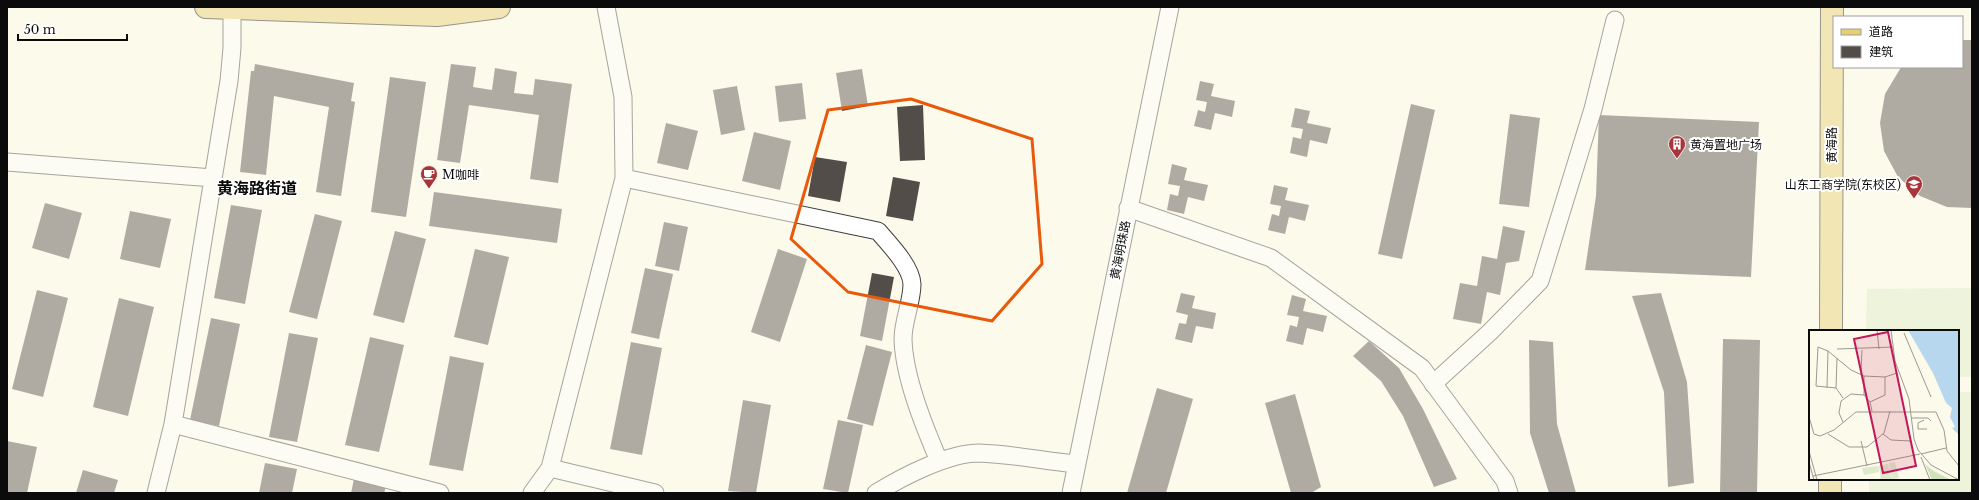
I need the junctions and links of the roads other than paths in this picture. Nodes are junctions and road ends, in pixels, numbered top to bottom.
1 (206, 7) edge
2 (499, 7) edge
3 (606, 7) edge
4 (1170, 7) edge
5 (1832, 7) edge
6 (232, 8) edge
7 (1615, 20) dead end
8 (7, 162) edge
9 (213, 178) junction
10 (624, 178) junction
11 (1128, 208) junction
12 (1831, 330) edge
13 (1433, 384) junction
14 (173, 424) junction
15 (939, 461) junction
16 (1076, 464) junction
17 (550, 468) junction
18 (1830, 480) edge
19 (156, 493) edge
20 (440, 493) edge
21 (532, 493) edge
22 (655, 493) edge
23 (876, 493) edge
24 (1070, 493) edge
25 (1509, 493) edge
26 (1830, 493) edge

1 - 6 main road
2 - 6 main road
3 - 10 street
4 - 11 street, 黄海明珠路
5 - 12 main road, 黄海路
6 - 9 street
7 - 13 street
8 - 9 street
9 - 14 street
10 - 15 street
10 - 17 street
11 - 13 street
11 - 16 street, 黄海明珠路
13 - 25 street
14 - 19 street
14 - 20 street
15 - 16 street
15 - 23 street
16 - 24 street, 黄海明珠路
17 - 21 street
17 - 22 street
18 - 26 main road

